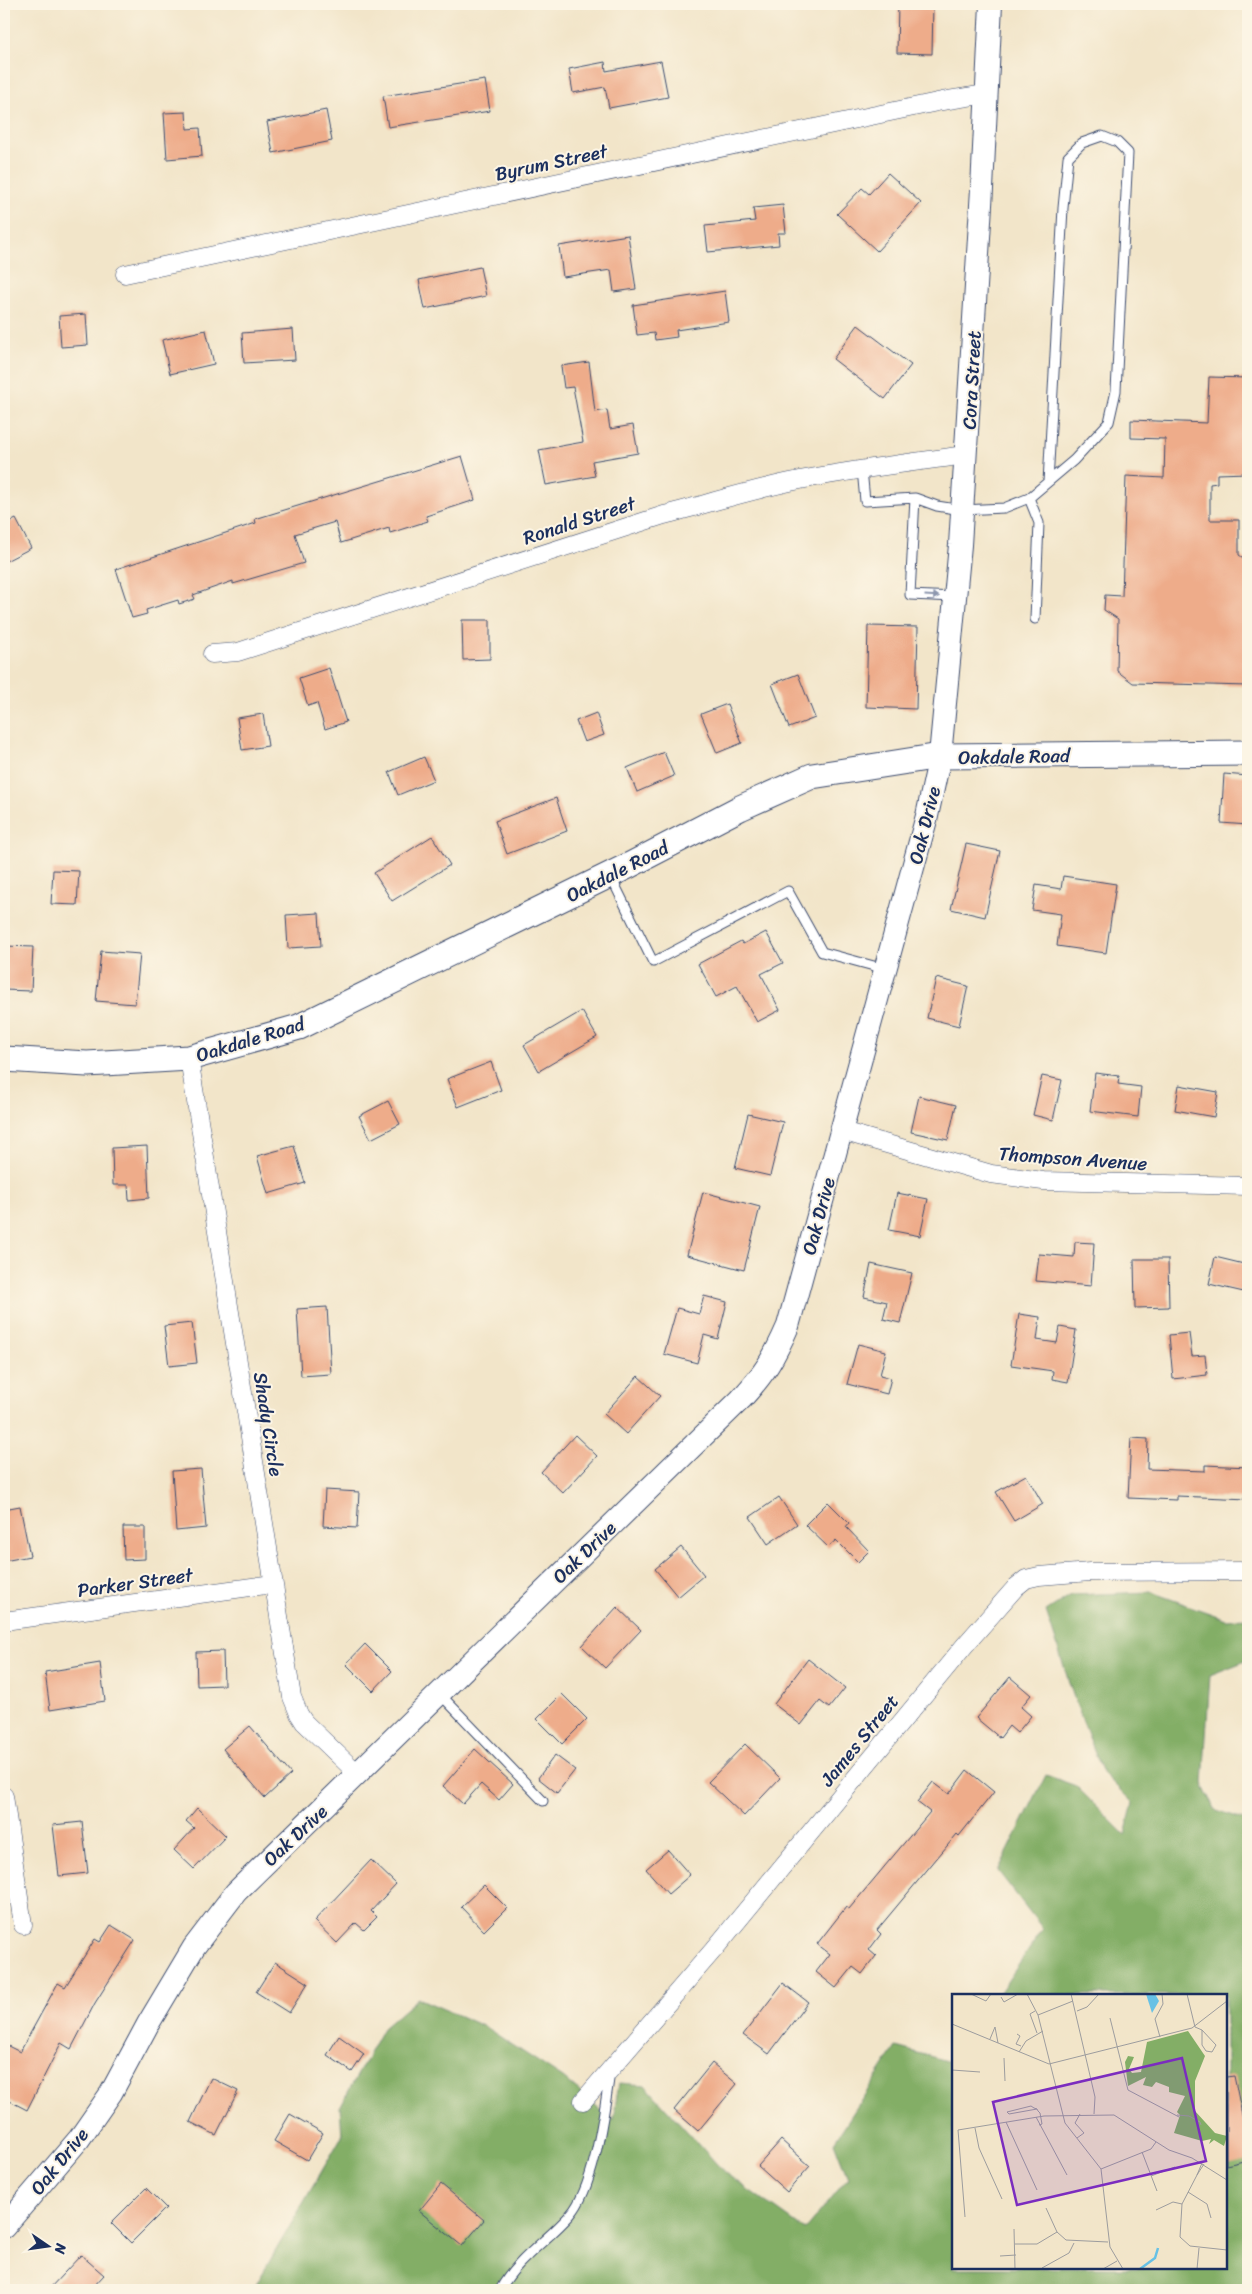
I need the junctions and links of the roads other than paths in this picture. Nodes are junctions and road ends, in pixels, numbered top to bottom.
1 (991, 4) edge
2 (986, 94) junction
3 (124, 274) dead end
4 (966, 455) junction
5 (862, 469) junction
6 (1048, 482) junction
7 (915, 498) junction
8 (1029, 498) junction
9 (962, 510) junction
10 (955, 597) junction
11 (1035, 619) dead end
12 (212, 654) dead end
13 (1248, 753) edge
14 (940, 756) junction
15 (610, 875) junction
16 (885, 970) junction
17 (189, 1058) junction
18 (4, 1059) edge
19 (842, 1131) junction
20 (1248, 1186) edge
21 (1248, 1571) edge
22 (272, 1584) junction
23 (4, 1622) edge
24 (439, 1693) junction
25 (357, 1774) junction
26 (4, 1796) edge
27 (543, 1801) dead end
28 (23, 1925) dead end
29 (611, 2068) junction
30 (583, 2101) dead end
31 (4, 2227) edge
32 (500, 2290) edge

1 - 2 street, Cora Street
2 - 3 street, Byrum Street
2 - 4 street, Cora Street
4 - 5 street, Ronald Street
4 - 9 street, Cora Street
5 - 7 lane
5 - 12 street, Ronald Street
6 - 6 lane
6 - 8 lane
7 - 9 lane
7 -> 10 lane
8 - 9 lane
8 - 11 lane
9 - 10 street, Cora Street
10 - 14 street, Cora Street
13 - 14 main road, Oakdale Road
14 - 15 main road, Oakdale Road
14 - 16 street, Oak Drive
15 - 16 lane
15 - 17 main road, Oakdale Road
16 - 19 street, Oak Drive
17 - 18 main road, Oakdale Road
17 - 22 street, Shady Circle
19 - 20 street, Thompson Avenue
19 - 24 street, Oak Drive
21 - 29 street, James Street
22 - 23 street, Parker Street
22 - 25 street, Shady Circle
24 - 25 street, Oak Drive
24 - 27 lane
25 - 31 street, Oak Drive
26 - 28 street
29 - 30 street, James Street
29 - 32 lane

